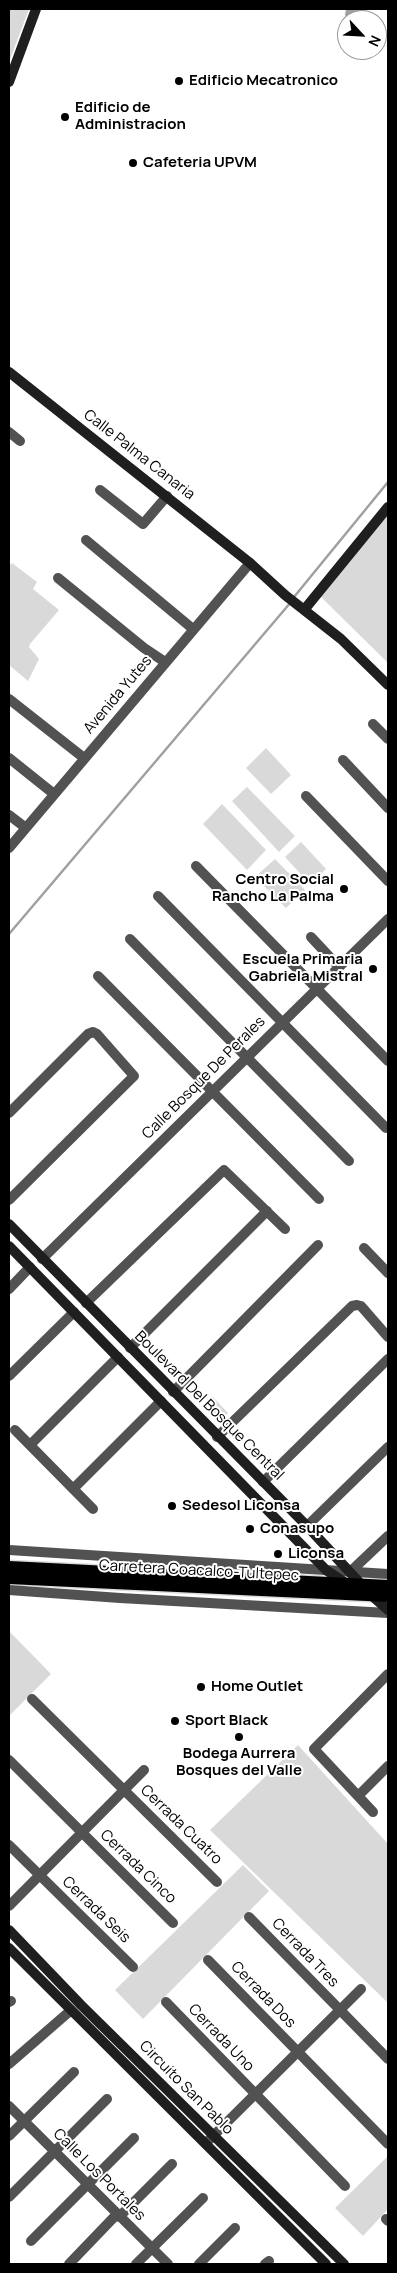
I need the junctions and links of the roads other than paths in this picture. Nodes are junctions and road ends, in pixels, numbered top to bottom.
1 (36, 9) edge
2 (9, 82) edge
3 (9, 372) edge
4 (9, 432) edge
5 (20, 442) dead end
6 (100, 490) dead end
7 (167, 496) junction
8 (388, 507) edge
9 (86, 540) dead end
10 (250, 563) junction
11 (58, 578) dead end
12 (302, 608) junction
13 (193, 629) junction
14 (165, 662) junction
15 (388, 685) edge
16 (9, 699) edge
17 (373, 724) dead end
18 (388, 739) edge
19 (9, 758) edge
20 (84, 758) junction
21 (343, 760) dead end
22 (54, 794) junction
23 (306, 796) dead end
24 (388, 808) edge
25 (9, 815) edge
26 (26, 828) junction
27 (9, 848) edge
28 (196, 866) dead end
29 (388, 881) edge
30 (158, 896) dead end
31 (388, 919) edge
32 (310, 936) dead end
33 (130, 939) dead end
34 (338, 966) junction
35 (98, 976) dead end
36 (316, 988) junction
37 (282, 1022) junction
38 (246, 1057) junction
39 (388, 1062) edge
40 (212, 1091) junction
41 (9, 1112) edge
42 (386, 1128) dead end
43 (349, 1161) dead end
44 (319, 1199) dead end
45 (9, 1200) edge
46 (267, 1211) junction
47 (9, 1224) edge
48 (285, 1229) dead end
49 (318, 1245) dead end
50 (9, 1246) edge
51 (364, 1248) dead end
52 (42, 1259) junction
53 (30, 1267) junction
54 (388, 1273) edge
55 (9, 1289) edge
56 (86, 1303) junction
57 (74, 1312) junction
58 (106, 1323) junction
59 (95, 1334) junction
60 (388, 1337) edge
61 (130, 1348) junction
62 (118, 1357) junction
63 (388, 1359) edge
64 (9, 1376) edge
65 (173, 1392) junction
66 (161, 1401) junction
67 (15, 1430) dead end
68 (217, 1437) junction
69 (30, 1445) junction
70 (388, 1447) edge
71 (262, 1482) junction
72 (73, 1489) junction
73 (284, 1504) junction
74 (93, 1509) dead end
75 (272, 1516) junction
76 (306, 1526) junction
77 (388, 1536) edge
78 (9, 1550) edge
79 (9, 1567) edge
80 (326, 1570) junction
81 (388, 1574) edge
82 (9, 1578) edge
83 (348, 1578) junction
84 (388, 1586) edge
85 (9, 1590) edge
86 (366, 1592) junction
87 (388, 1596) edge
88 (388, 1611) edge
89 (388, 1674) edge
90 (32, 1699) dead end
91 (9, 1760) edge
92 (388, 1766) edge
93 (144, 1770) dead end
94 (123, 1790) junction
95 (358, 1796) junction
96 (373, 1812) dead end
97 (81, 1833) junction
98 (9, 1845) edge
99 (39, 1875) junction
100 (217, 1882) dead end
101 (9, 1906) edge
102 (249, 1917) dead end
103 (173, 1923) dead end
104 (9, 1930) edge
105 (9, 1948) edge
106 (208, 1960) dead end
107 (133, 1966) dead end
108 (362, 1989) dead end
109 (166, 2002) dead end
110 (340, 2010) junction
111 (70, 2011) junction
112 (298, 2052) junction
113 (388, 2059) edge
114 (9, 2064) edge
115 (74, 2072) dead end
116 (162, 2086) junction
117 (153, 2094) junction
118 (255, 2094) junction
119 (107, 2100) dead end
120 (9, 2106) edge
121 (24, 2121) junction
122 (9, 2136) edge
123 (213, 2136) junction
124 (134, 2138) dead end
125 (204, 2144) junction
126 (388, 2144) edge
127 (55, 2151) junction
128 (172, 2164) dead end
129 (88, 2185) junction
130 (345, 2186) dead end
131 (9, 2197) edge
132 (202, 2198) dead end
133 (118, 2216) junction
134 (235, 2228) dead end
135 (31, 2241) dead end
136 (151, 2249) junction
137 (69, 2264) edge
138 (136, 2264) edge
139 (168, 2264) edge
140 (199, 2264) edge
141 (326, 2264) edge
142 (344, 2264) edge

1 - 2 street
3 - 7 street, Calle Palma Canaria
4 - 5 street
6 - 7 street
7 - 10 street, Calle Palma Canaria
8 - 12 street
9 - 13 street
10 - 12 street, Calle Palma Canaria
10 - 13 street, Avenida Yutes
11 - 14 street
12 - 15 street, Calle Palma Canaria
13 - 14 street, Avenida Yutes
14 - 20 street, Avenida Yutes
16 - 20 street
17 - 18 street
19 - 22 street
20 - 22 street, Avenida Yutes
21 - 24 street
22 - 26 street, Avenida Yutes
23 - 29 street
25 - 26 street
26 - 27 street, Avenida Yutes
28 - 36 street
30 - 37 street
31 - 34 street, Calle Bosque De Perales
32 - 34 street
33 - 38 street
34 - 36 street, Calle Bosque De Perales
35 - 40 street
36 - 37 street, Calle Bosque De Perales
36 - 39 street
37 - 38 street, Calle Bosque De Perales
37 - 42 street
38 - 40 street, Calle Bosque De Perales
38 - 43 street
40 - 44 street
40 - 52 street, Calle Bosque De Perales
41 - 45 street
46 - 48 street
46 - 56 street
46 - 61 street
47 - 52 street, Boulevard Del Bosque Central
49 - 65 street
50 - 53 street, Boulevard Del Bosque Central
51 - 54 street
52 - 56 street, Boulevard Del Bosque Central
53 - 55 street
53 - 57 street, Boulevard Del Bosque Central
56 - 58 street, Boulevard Del Bosque Central
57 - 59 street, Boulevard Del Bosque Central
57 - 64 street
58 - 59 street
58 - 61 street, Boulevard Del Bosque Central
59 - 62 street, Boulevard Del Bosque Central
60 - 68 street
61 - 65 street, Boulevard Del Bosque Central
62 - 66 street, Boulevard Del Bosque Central
62 - 69 street
63 - 71 street
65 - 68 street, Boulevard Del Bosque Central
66 - 72 street
66 - 75 street, Boulevard Del Bosque Central
67 - 69 street
68 - 71 street, Boulevard Del Bosque Central
69 - 72 street
70 - 76 street
71 - 73 street, Boulevard Del Bosque Central
72 - 74 street
73 - 75 street
73 - 76 street, Boulevard Del Bosque Central
75 - 80 street, Boulevard Del Bosque Central
76 - 83 street, Boulevard Del Bosque Central
77 - 83 street
78 - 80 street
79 - 83 main road, Carretera Coacalco-Tultepec
80 - 83 street, Boulevard Del Bosque Central
81 - 83 street
82 - 86 main road, Carretera Coacalco-Tultepec
83 - 86 main road, Carretera Coacalco-Tultepec
84 - 86 main road, Carretera Coacalco-Tultepec
85 - 88 street
86 - 87 main road, Carretera Coacalco-Tultepec
86 - 88 street
89 - 95 street
90 - 94 street
91 - 97 street
92 - 95 street
93 - 94 street
94 - 97 street
94 - 100 street, Cerrada Cuatro
95 - 96 street
97 - 99 street
97 - 103 street, Cerrada Cinco
98 - 99 street
99 - 101 street
99 - 107 street, Cerrada Seis
102 - 110 street, Cerrada Tres
104 - 116 street, Circuito San Pablo
105 - 111 street, Circuito San Pablo
106 - 112 street, Cerrada Dos
108 - 110 street
109 - 118 street, Cerrada Uno
110 - 112 street
110 - 113 street
111 - 114 street
111 - 117 street, Circuito San Pablo
112 - 118 street
112 - 126 street
115 - 121 street
116 - 117 street
116 - 123 street, Circuito San Pablo
117 - 125 street, Circuito San Pablo
118 - 123 street
118 - 130 street
119 - 127 street
120 - 121 street, Calle Los Portales
121 - 122 street
121 - 127 street, Calle Los Portales
123 - 125 street
123 - 142 street, Circuito San Pablo
124 - 129 street
125 - 141 street, Circuito San Pablo
127 - 129 street, Calle Los Portales
127 - 131 street
128 - 133 street
129 - 133 street, Calle Los Portales
129 - 135 street
132 - 136 street
133 - 136 street, Calle Los Portales
133 - 137 street
134 - 140 street
136 - 138 street
136 - 139 street, Calle Los Portales

